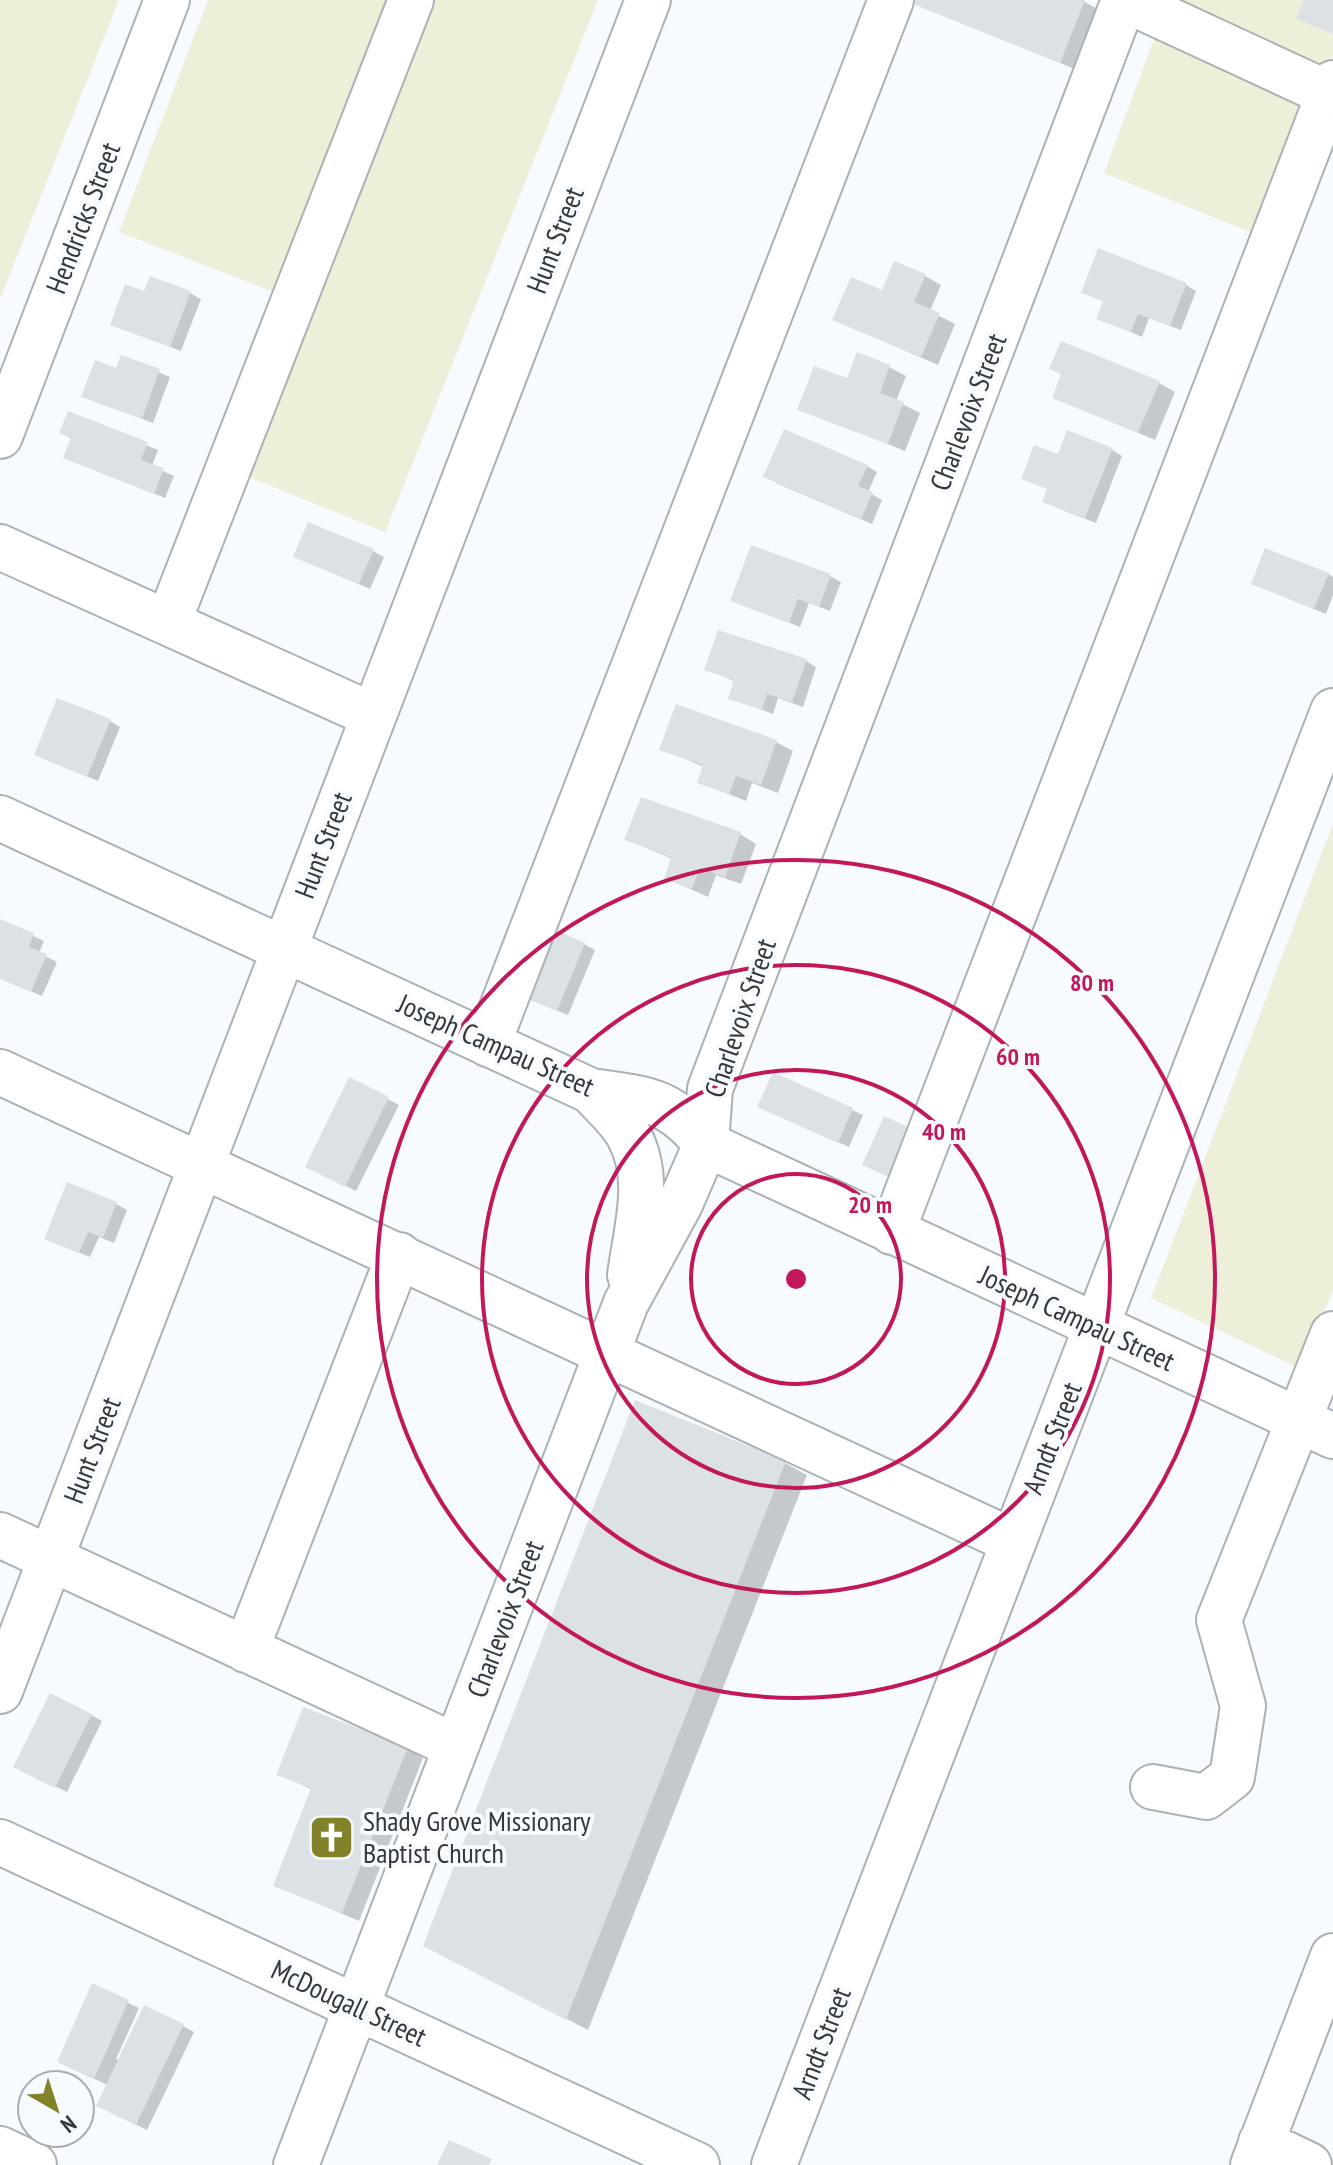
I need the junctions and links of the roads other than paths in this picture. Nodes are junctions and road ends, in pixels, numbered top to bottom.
1 (167, 0) edge
2 (411, 0) edge
3 (648, 0) edge
4 (891, 0) edge
5 (1125, 0) edge
6 (1331, 88) edge
7 (0, 436) edge
8 (0, 547) edge
9 (168, 623) junction
10 (1333, 711) edge
11 (372, 715) junction
12 (0, 818) edge
13 (283, 949) junction
14 (488, 1044) junction
15 (0, 1072) edge
16 (591, 1091) junction
17 (706, 1144) junction
18 (201, 1164) junction
19 (892, 1232) junction
20 (399, 1255) junction
21 (626, 1303) junction
22 (1095, 1326) junction
23 (1333, 1334) edge
24 (608, 1353) junction
25 (1316, 1429) edge
26 (0, 1535) edge
27 (1012, 1541) junction
28 (50, 1559) junction
29 (246, 1650) junction
30 (0, 1691) edge
31 (455, 1746) junction
32 (1153, 1787) dead end
33 (0, 1842) edge
34 (1333, 1956) edge
35 (356, 2007) junction
36 (0, 2149) edge
37 (1257, 2154) edge
38 (34, 2165) edge
39 (296, 2165) edge
40 (697, 2165) edge
41 (774, 2165) edge
42 (1309, 2165) edge

1 - 7 street, Hendricks Street
2 - 9 street
3 - 11 street, Hunt Street
4 - 14 street
5 - 6 street
5 - 17 street, Charlevoix Street
6 - 19 street
8 - 9 street
9 - 11 street
10 - 22 street, Arndt Street
11 - 13 street, Hunt Street
12 - 13 street, Joseph Campau Street
13 - 14 street, Joseph Campau Street
13 - 18 street, Hunt Street
14 - 16 street, Joseph Campau Street
15 - 18 street
16 - 17 street, Joseph Campau Street
16 - 21 street
17 - 19 street, Joseph Campau Street
17 - 21 street, Charlevoix Street
18 - 20 street
18 - 28 street, Hunt Street
19 - 22 street, Joseph Campau Street
20 - 24 street
20 - 29 street
21 - 24 street, Charlevoix Street
22 - 25 street, Joseph Campau Street
22 - 27 street, Arndt Street
23 - 25 street
24 - 27 street
24 - 31 street, Charlevoix Street
25 - 32 street
26 - 28 street
27 - 41 street, Arndt Street
28 - 29 street
28 - 30 street, Hunt Street
29 - 31 street
31 - 35 street, Charlevoix Street
33 - 35 street, McDougall Street
34 - 37 street
35 - 39 street, Charlevoix Street
35 - 40 street, McDougall Street
36 - 38 street
37 - 42 street

